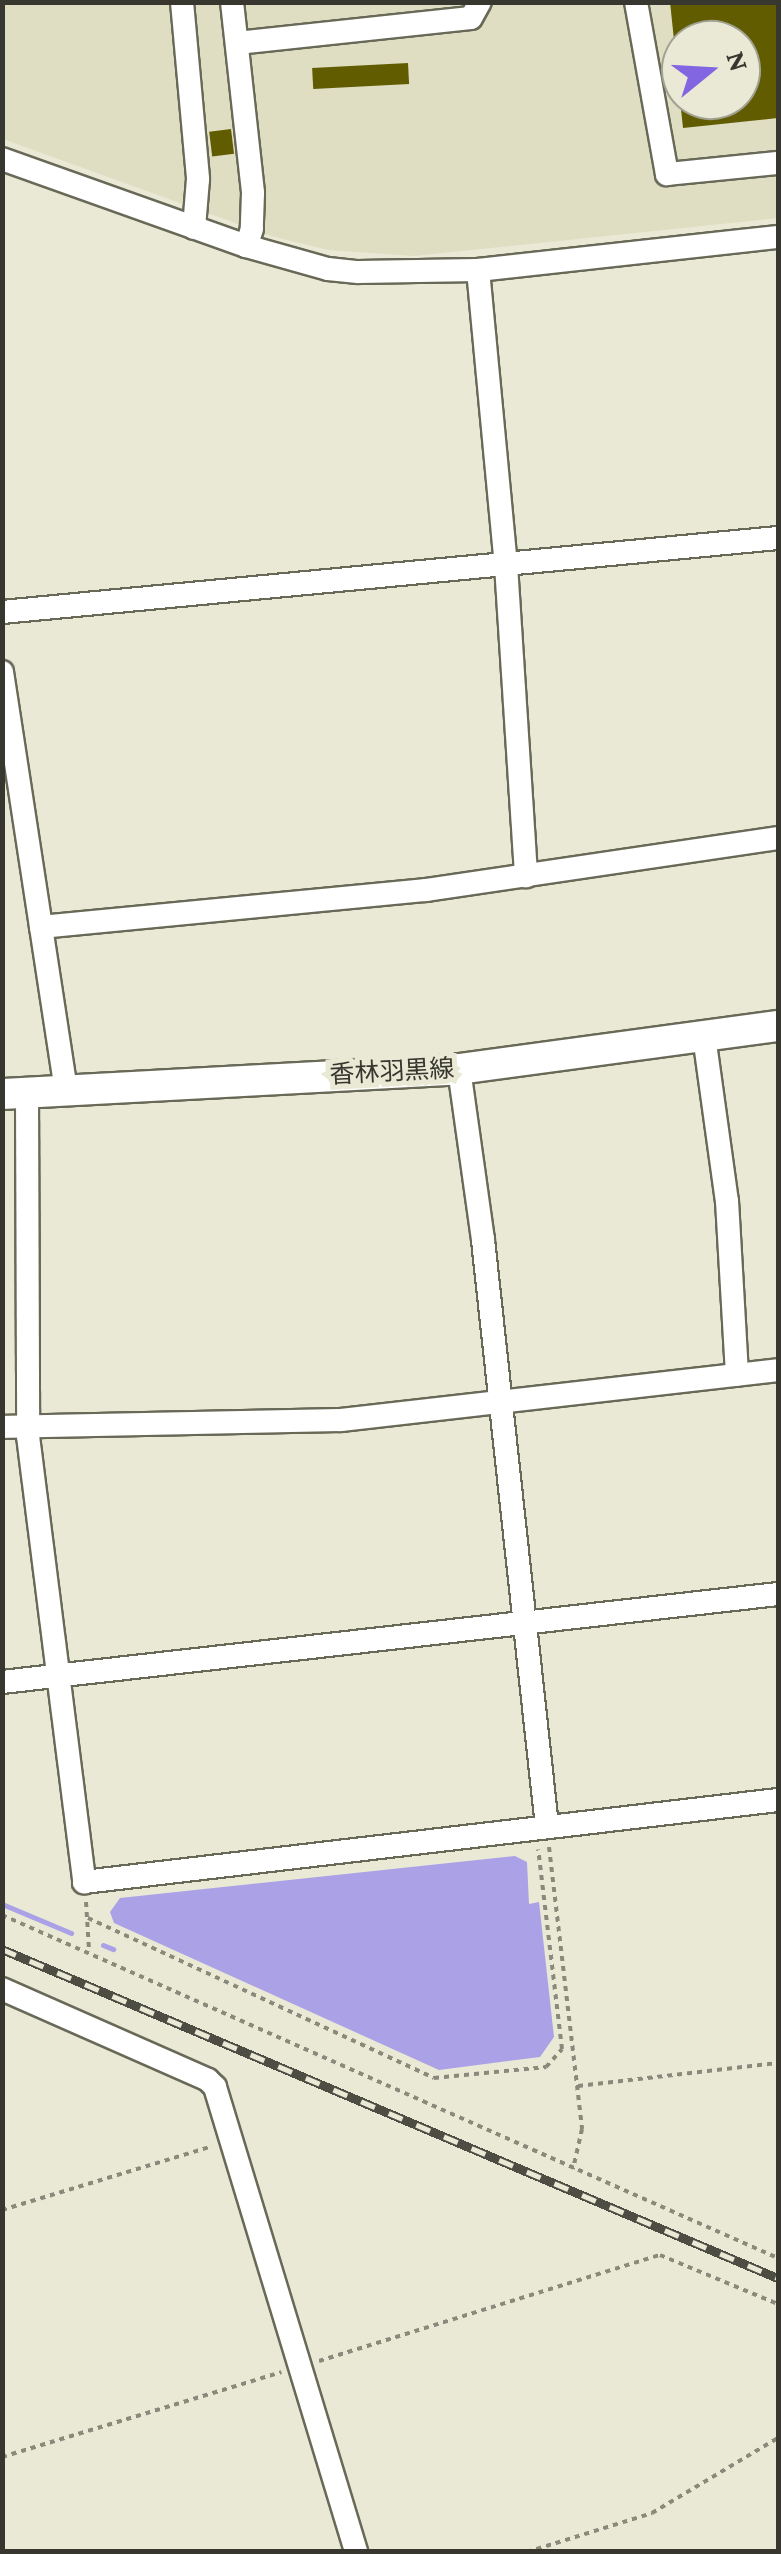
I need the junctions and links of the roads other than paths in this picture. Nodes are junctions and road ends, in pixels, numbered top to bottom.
1 (182, 2) edge
2 (232, 2) edge
3 (480, 2) edge
4 (636, 2) edge
5 (237, 43) junction
6 (2, 159) edge
7 (778, 163) edge
8 (194, 228) junction
9 (778, 237) edge
10 (246, 246) junction
11 (478, 270) junction
12 (778, 538) edge
13 (506, 565) junction
14 (2, 612) edge
15 (2, 672) edge
16 (778, 838) edge
17 (526, 876) junction
18 (41, 926) junction
19 (778, 1026) edge
20 (704, 1036) junction
21 (459, 1068) junction
22 (66, 1091) junction
23 (15, 1094) edge
24 (778, 1370) edge
25 (737, 1375) junction
26 (499, 1403) junction
27 (28, 1425) junction
28 (2, 1427) edge
29 (778, 1594) edge
30 (524, 1622) junction
31 (55, 1676) junction
32 (2, 1682) edge
33 (778, 1800) edge
34 (547, 1826) junction
35 (2, 1989) edge
36 (356, 2552) edge

1 - 8 street
2 - 5 street
3 - 5 street
4 - 7 street
5 - 10 street
6 - 8 street
8 - 10 street
9 - 11 street
10 - 11 street
11 - 13 street
12 - 13 street
13 - 14 street
13 - 17 street
15 - 18 street
16 - 17 street
17 - 18 street
18 - 22 street
19 - 20 main road, 香林羽黒線
20 - 21 main road, 香林羽黒線
20 - 25 street
21 - 22 main road, 香林羽黒線
21 - 26 street
22 - 23 main road, 香林羽黒線
23 - 27 street
24 - 25 street
25 - 26 street
26 - 27 street
26 - 30 street
27 - 28 street
27 - 31 street
29 - 30 street
30 - 31 street
30 - 34 street
31 - 32 street
31 - 34 street
33 - 34 street
35 - 36 street

